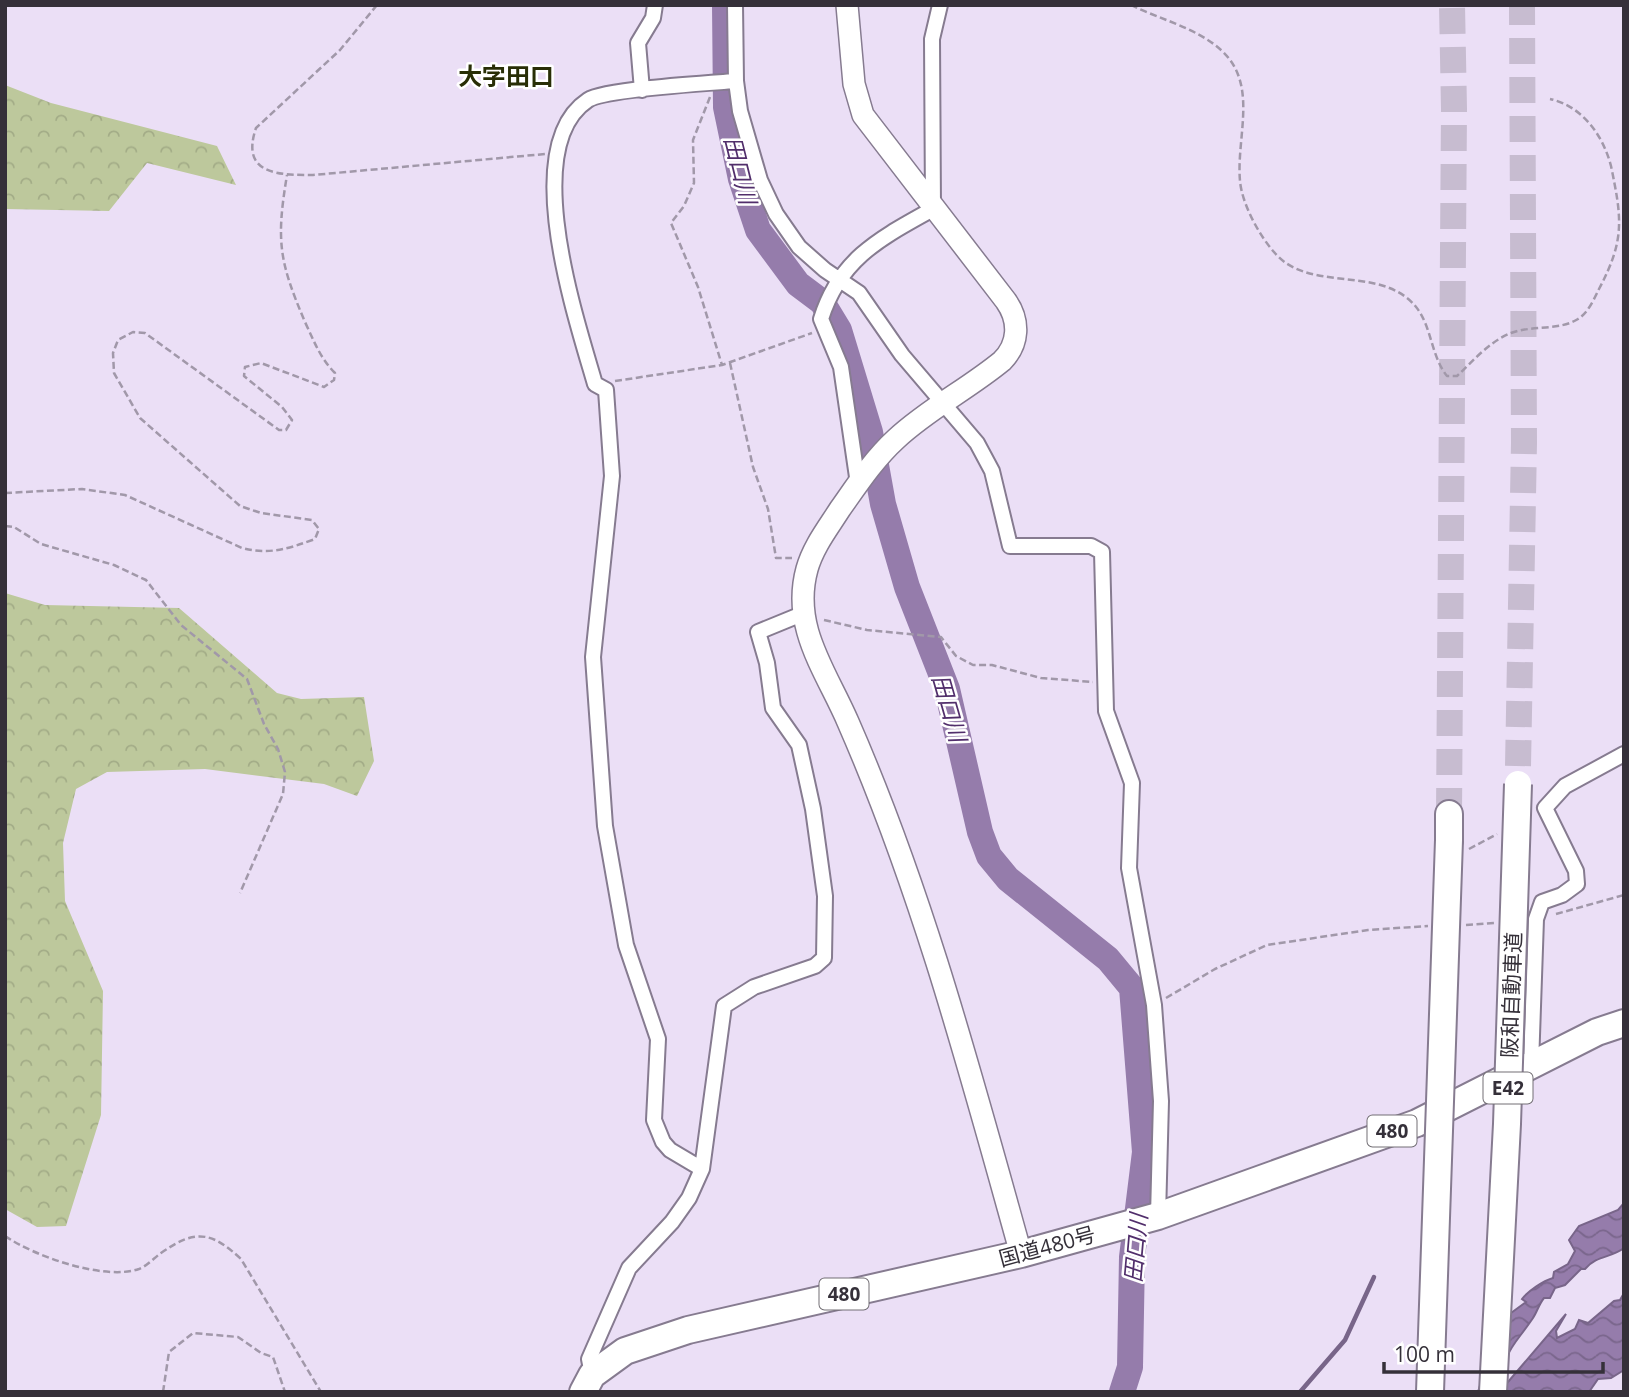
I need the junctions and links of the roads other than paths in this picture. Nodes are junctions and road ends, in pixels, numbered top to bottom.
1 (655, 5) edge
2 (735, 5) edge
3 (847, 5) edge
4 (940, 5) edge
5 (736, 80) junction
6 (642, 90) junction
7 (933, 209) junction
8 (837, 287) junction
9 (943, 402) junction
10 (863, 477) junction
11 (802, 616) junction
12 (1624, 754) edge
13 (1518, 775) tunnel mouth
14 (1449, 827) tunnel mouth
15 (1624, 1023) edge
16 (1531, 1065) junction
17 (702, 1169) junction
18 (1155, 1217) junction
19 (1021, 1254) junction
20 (588, 1383) edge
21 (1430, 1392) edge
22 (1493, 1392) edge

1 - 6 street
2 - 5 street
3 - 7 street
4 - 7 street
5 - 6 street
5 - 8 street
6 - 17 street
7 - 8 street
7 - 9 street
8 - 9 street
8 - 10 street
9 - 10 street
9 - 18 street
10 - 11 street
11 - 17 street
11 - 19 street
12 - 16 street
13 - 22 highway, 阪和自動車道 / E42, bridge
14 - 21 highway, bridge
15 - 16 highway, 国道480号 / 480
16 - 18 highway, 国道480号 / 480
17 - 20 street
18 - 19 highway, 国道480号 / 480
19 - 20 highway, 国道480号 / 480

